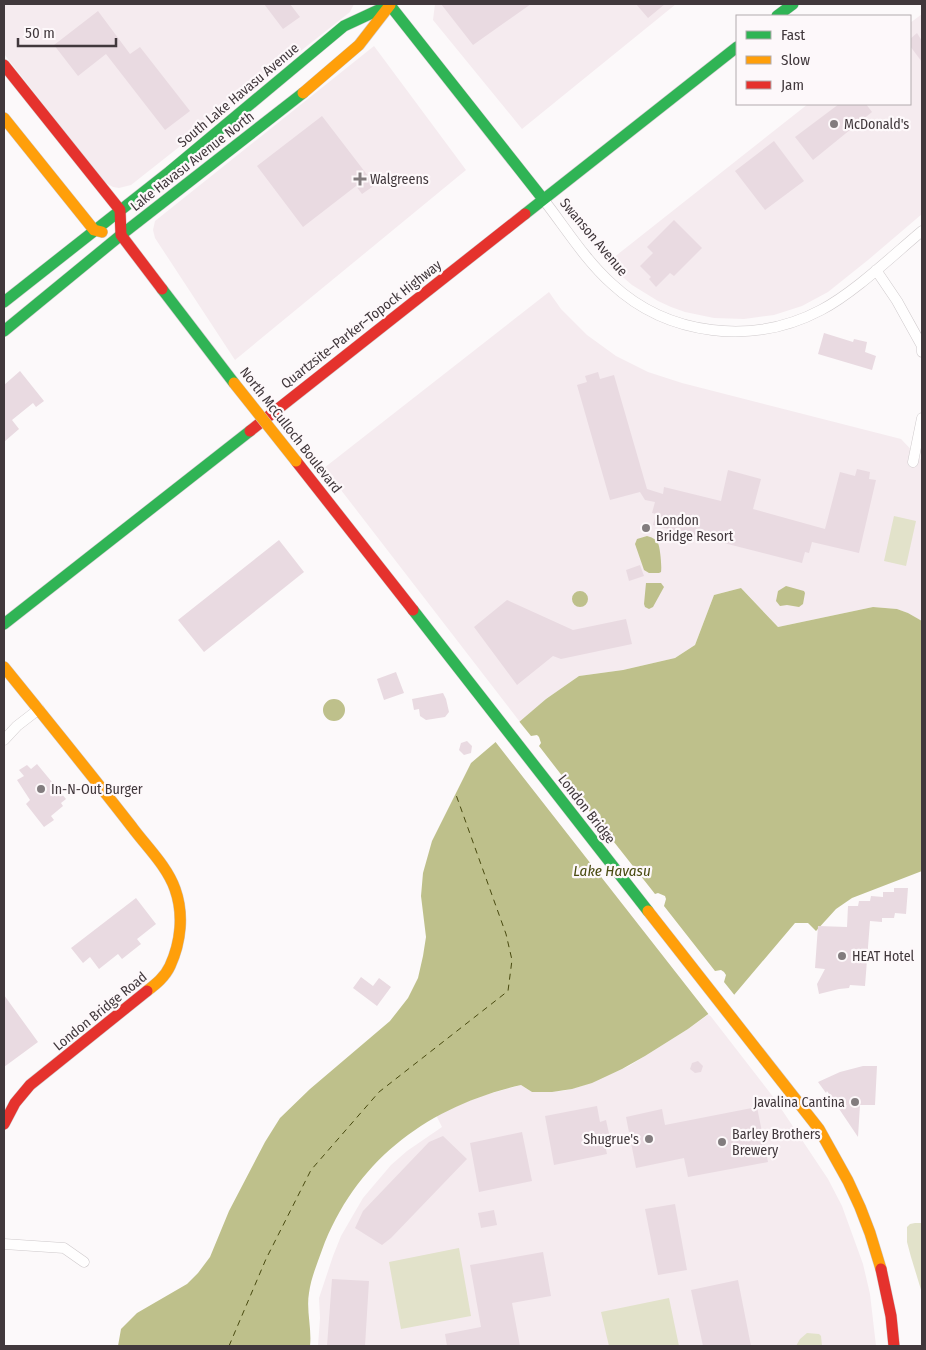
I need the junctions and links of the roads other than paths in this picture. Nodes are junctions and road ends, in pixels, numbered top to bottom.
1 (390, 4) edge
2 (793, 4) edge
3 (778, 15) edge
4 (736, 48) edge
5 (4, 64) edge
6 (4, 73) edge
7 (15, 78) junction
8 (4, 118) edge
9 (543, 199) junction
10 (120, 210) junction
11 (94, 230) junction
12 (922, 231) edge
13 (121, 235) junction
14 (876, 270) junction
15 (4, 302) edge
16 (4, 331) edge
17 (922, 352) edge
18 (922, 418) edge
19 (913, 462) dead end
20 (4, 624) edge
21 (438, 643) joint
22 (4, 667) edge
23 (39, 709) junction
24 (4, 740) edge
25 (6, 1109) edge
26 (4, 1124) edge
27 (4, 1244) edge
28 (84, 1262) dead end
29 (894, 1346) edge

1 - 9 main road, Swanson Avenue
1 - 10 main road, South Lake Havasu Avenue
1 - 13 main road, Lake Havasu Avenue North
2 - 3 main road
4 - 9 main road, Quartzsite–Parker–Topock Highway
5 - 7 main road
6 - 7 main road
7 - 10 main road
8 - 11 main road
9 - 14 street, Swanson Avenue
9 - 20 main road, Quartzsite–Parker–Topock Highway
10 - 11 main road, South Lake Havasu Avenue
10 - 13 main road
11 - 13 main road
11 - 15 main road
12 - 14 street, Swanson Avenue
13 - 16 main road, Lake Havasu Avenue North
13 - 21 main road, North McCulloch Boulevard, bridge
14 - 17 street
18 - 19 street
21 - 29 main road, London Bridge
22 - 23 main road, London Bridge Road
23 - 24 street
23 - 25 main road, London Bridge Road
25 - 26 main road, London Bridge Road
27 - 28 street

